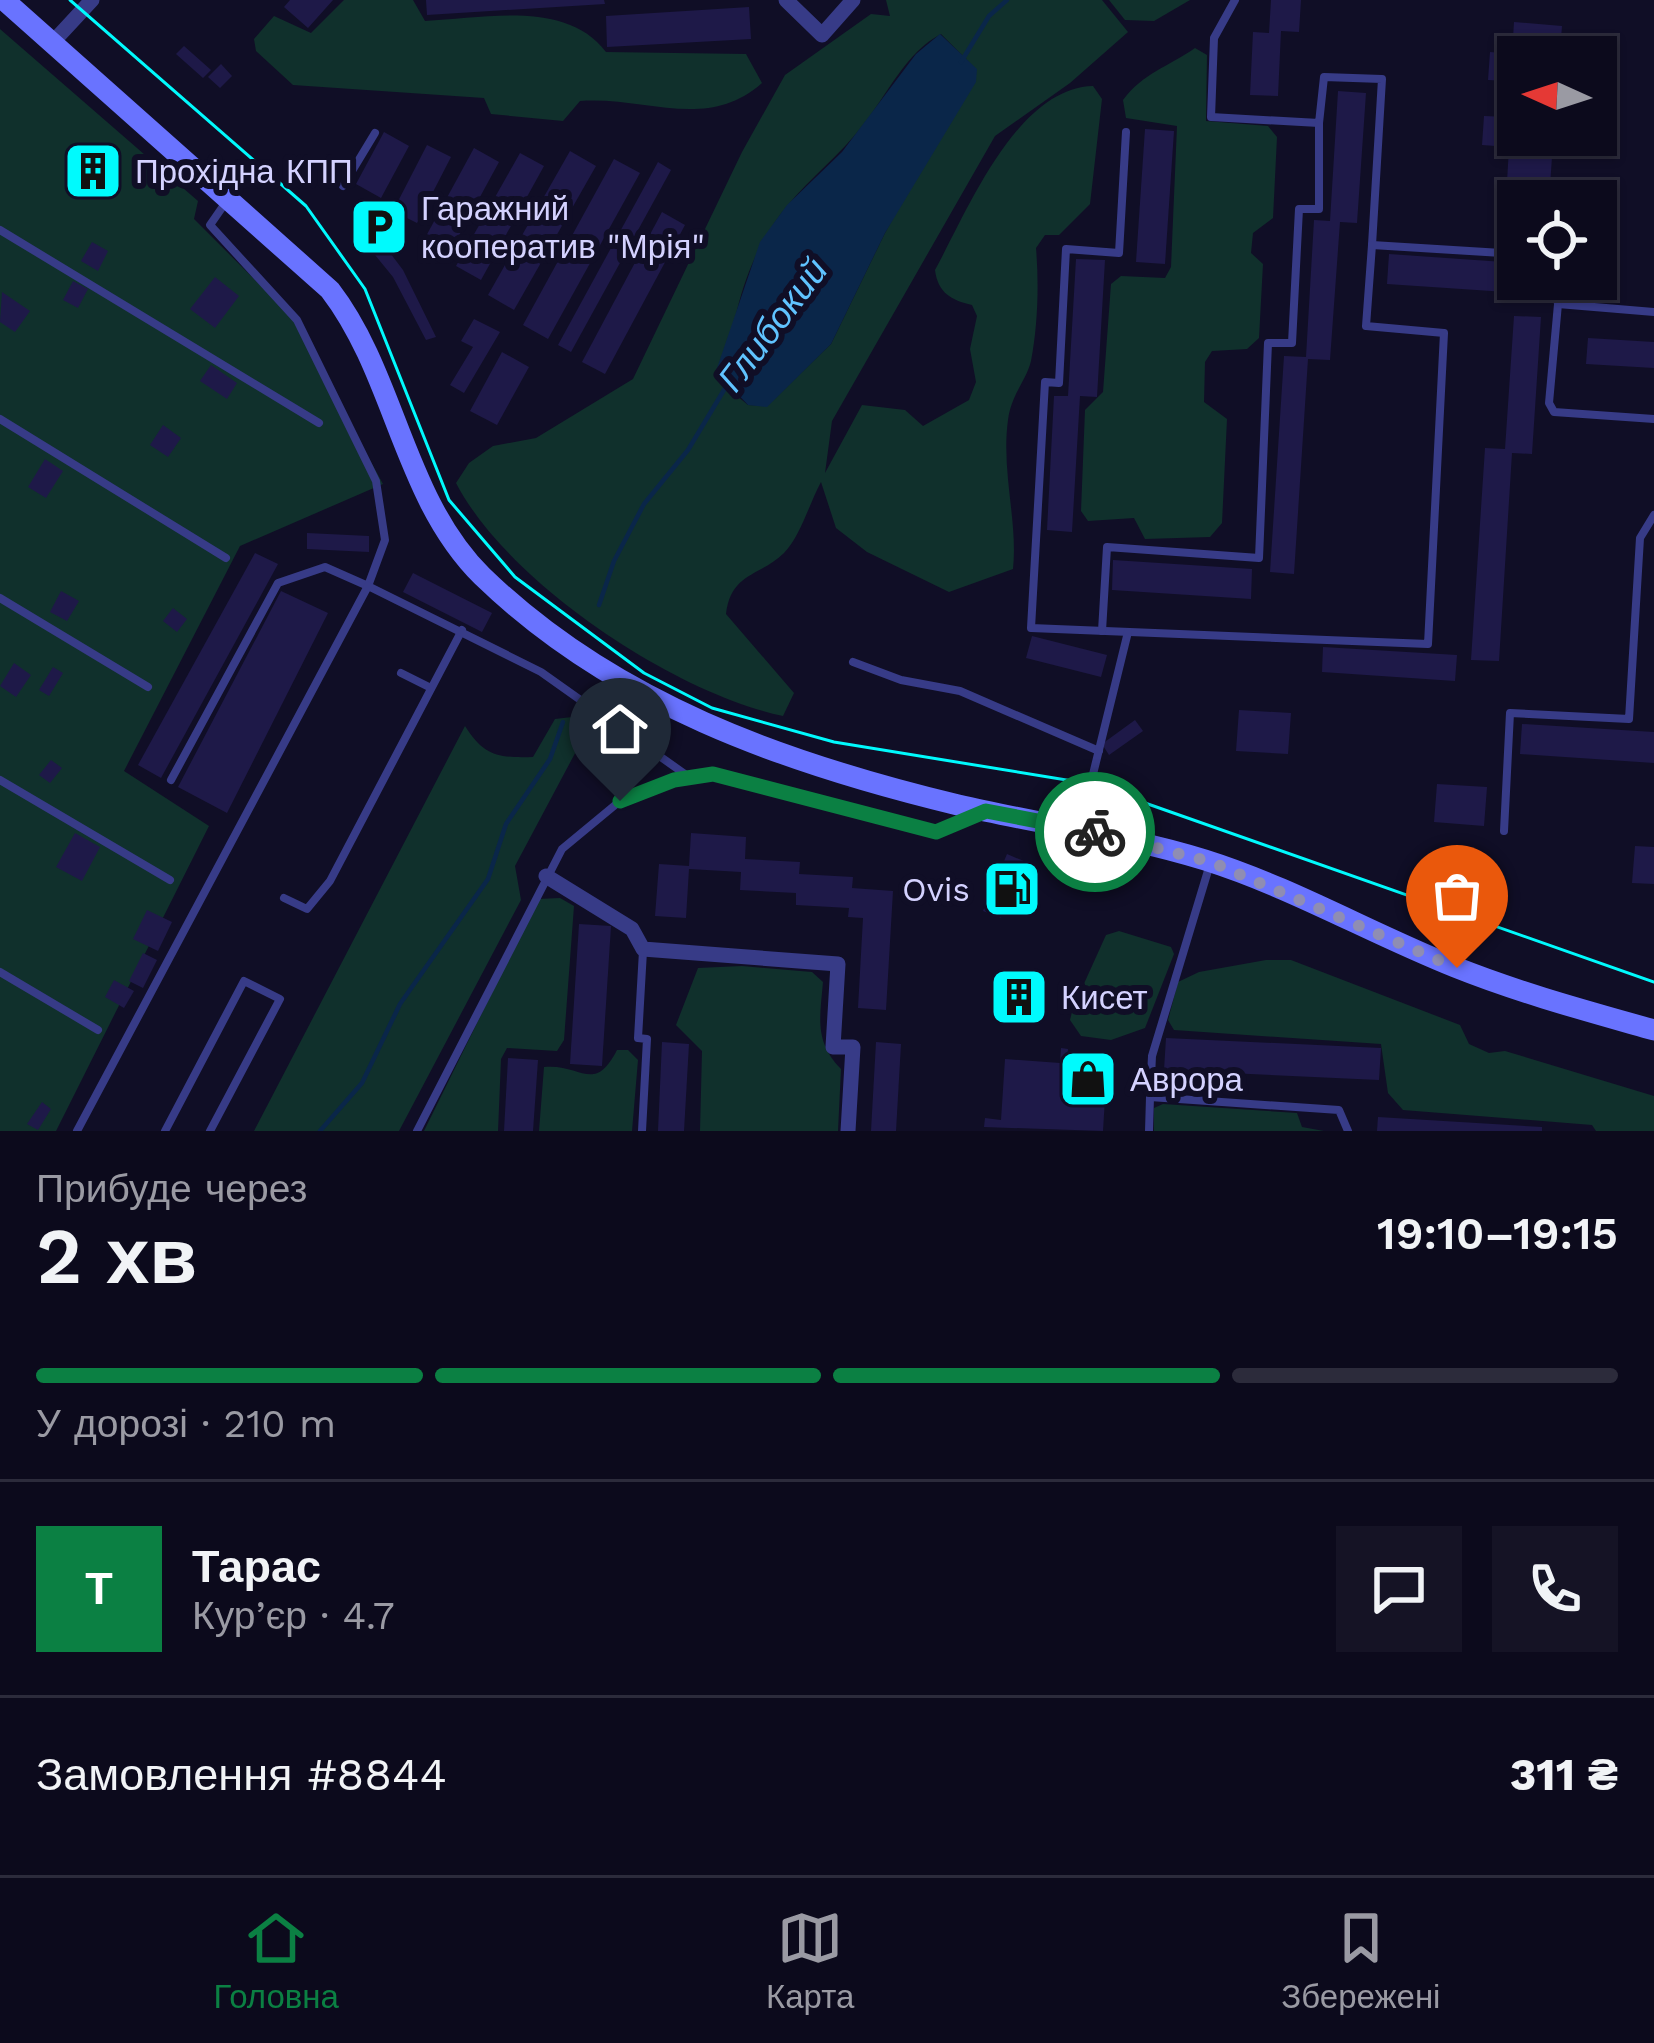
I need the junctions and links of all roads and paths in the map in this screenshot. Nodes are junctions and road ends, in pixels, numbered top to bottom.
1 (4, 0) edge
2 (92, 0) edge
3 (786, 0) edge
4 (854, 0) edge
5 (1235, 0) edge
6 (53, 42) junction
7 (1319, 123) junction
8 (1126, 131) dead end
9 (375, 134) dead end
10 (343, 186) dead end
11 (229, 199) junction
12 (0, 230) edge
13 (1372, 245) junction
14 (1497, 253) edge
15 (1557, 300) edge
16 (1558, 304) junction
17 (1654, 312) edge
18 (0, 418) edge
19 (1654, 419) edge
20 (319, 423) dead end
21 (1654, 515) edge
22 (226, 558) dead end
23 (368, 586) junction
24 (0, 598) edge
25 (462, 630) junction
26 (1102, 631) junction
27 (1128, 632) junction
28 (853, 662) dead end
29 (401, 673) dead end
30 (148, 687) dead end
31 (431, 688) junction
32 (1099, 751) junction
33 (689, 778) junction
34 (0, 780) edge
35 (171, 780) dead end
36 (986, 811) junction
37 (1080, 829) junction
38 (1504, 831) dead end
39 (1211, 862) junction
40 (546, 876) junction
41 (170, 880) dead end
42 (284, 898) dead end
43 (643, 949) junction
44 (0, 972) edge
45 (98, 1030) dead end
46 (1654, 1030) edge
47 (1150, 1097) junction
48 (77, 1131) edge
49 (165, 1131) edge
50 (210, 1131) edge
51 (417, 1131) edge
52 (642, 1131) edge
53 (848, 1131) edge
54 (1149, 1131) edge
55 (1348, 1131) edge

1 - 6 main road
2 - 6 street
3 - 4 street
5 - 7 lane
6 - 11 main road
7 - 13 lane
7 - 26 lane
8 - 26 lane
9 - 10 lane
11 - 23 lane
11 - 36 main road
12 - 20 lane
13 - 14 lane
13 - 27 lane
15 - 16 lane
16 - 17 lane
16 - 19 lane
18 - 22 lane
21 - 38 lane
23 - 25 lane
23 - 35 lane
23 - 48 lane
24 - 30 lane
25 - 31 lane
25 - 33 lane
26 - 27 lane
27 - 32 lane
28 - 32 lane
29 - 31 lane
31 - 42 lane
32 - 37 lane
33 - 36 lane
33 - 40 lane
34 - 41 lane
36 - 37 main road
37 - 39 main road
39 - 46 main road
39 - 47 lane
40 - 43 street
40 - 51 lane
43 - 52 lane
43 - 53 street
44 - 45 lane
47 - 54 lane
47 - 55 lane
49 - 50 lane

